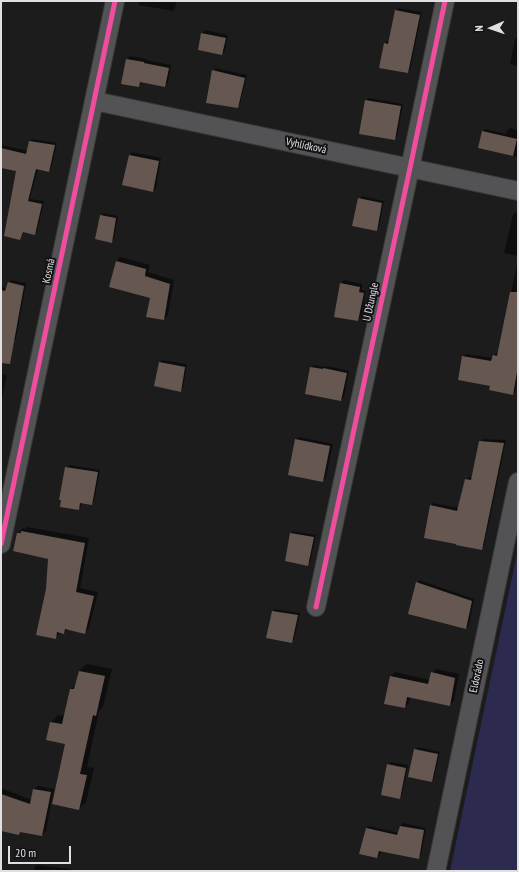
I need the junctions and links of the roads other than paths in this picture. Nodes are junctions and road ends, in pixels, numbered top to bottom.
1 (115, 1) edge
2 (445, 1) edge
3 (95, 101) junction
4 (410, 168) junction
5 (518, 191) edge
6 (518, 482) edge
7 (1, 544) edge
8 (316, 607) dead end
9 (436, 871) edge

1 - 3 street, Kosmá
2 - 4 street, U Džungle
3 - 4 street, Vyhlídková
3 - 7 street, Kosmá
4 - 5 street, Vyhlídková
4 - 8 street, U Džungle
6 - 9 street, Eldorádo

